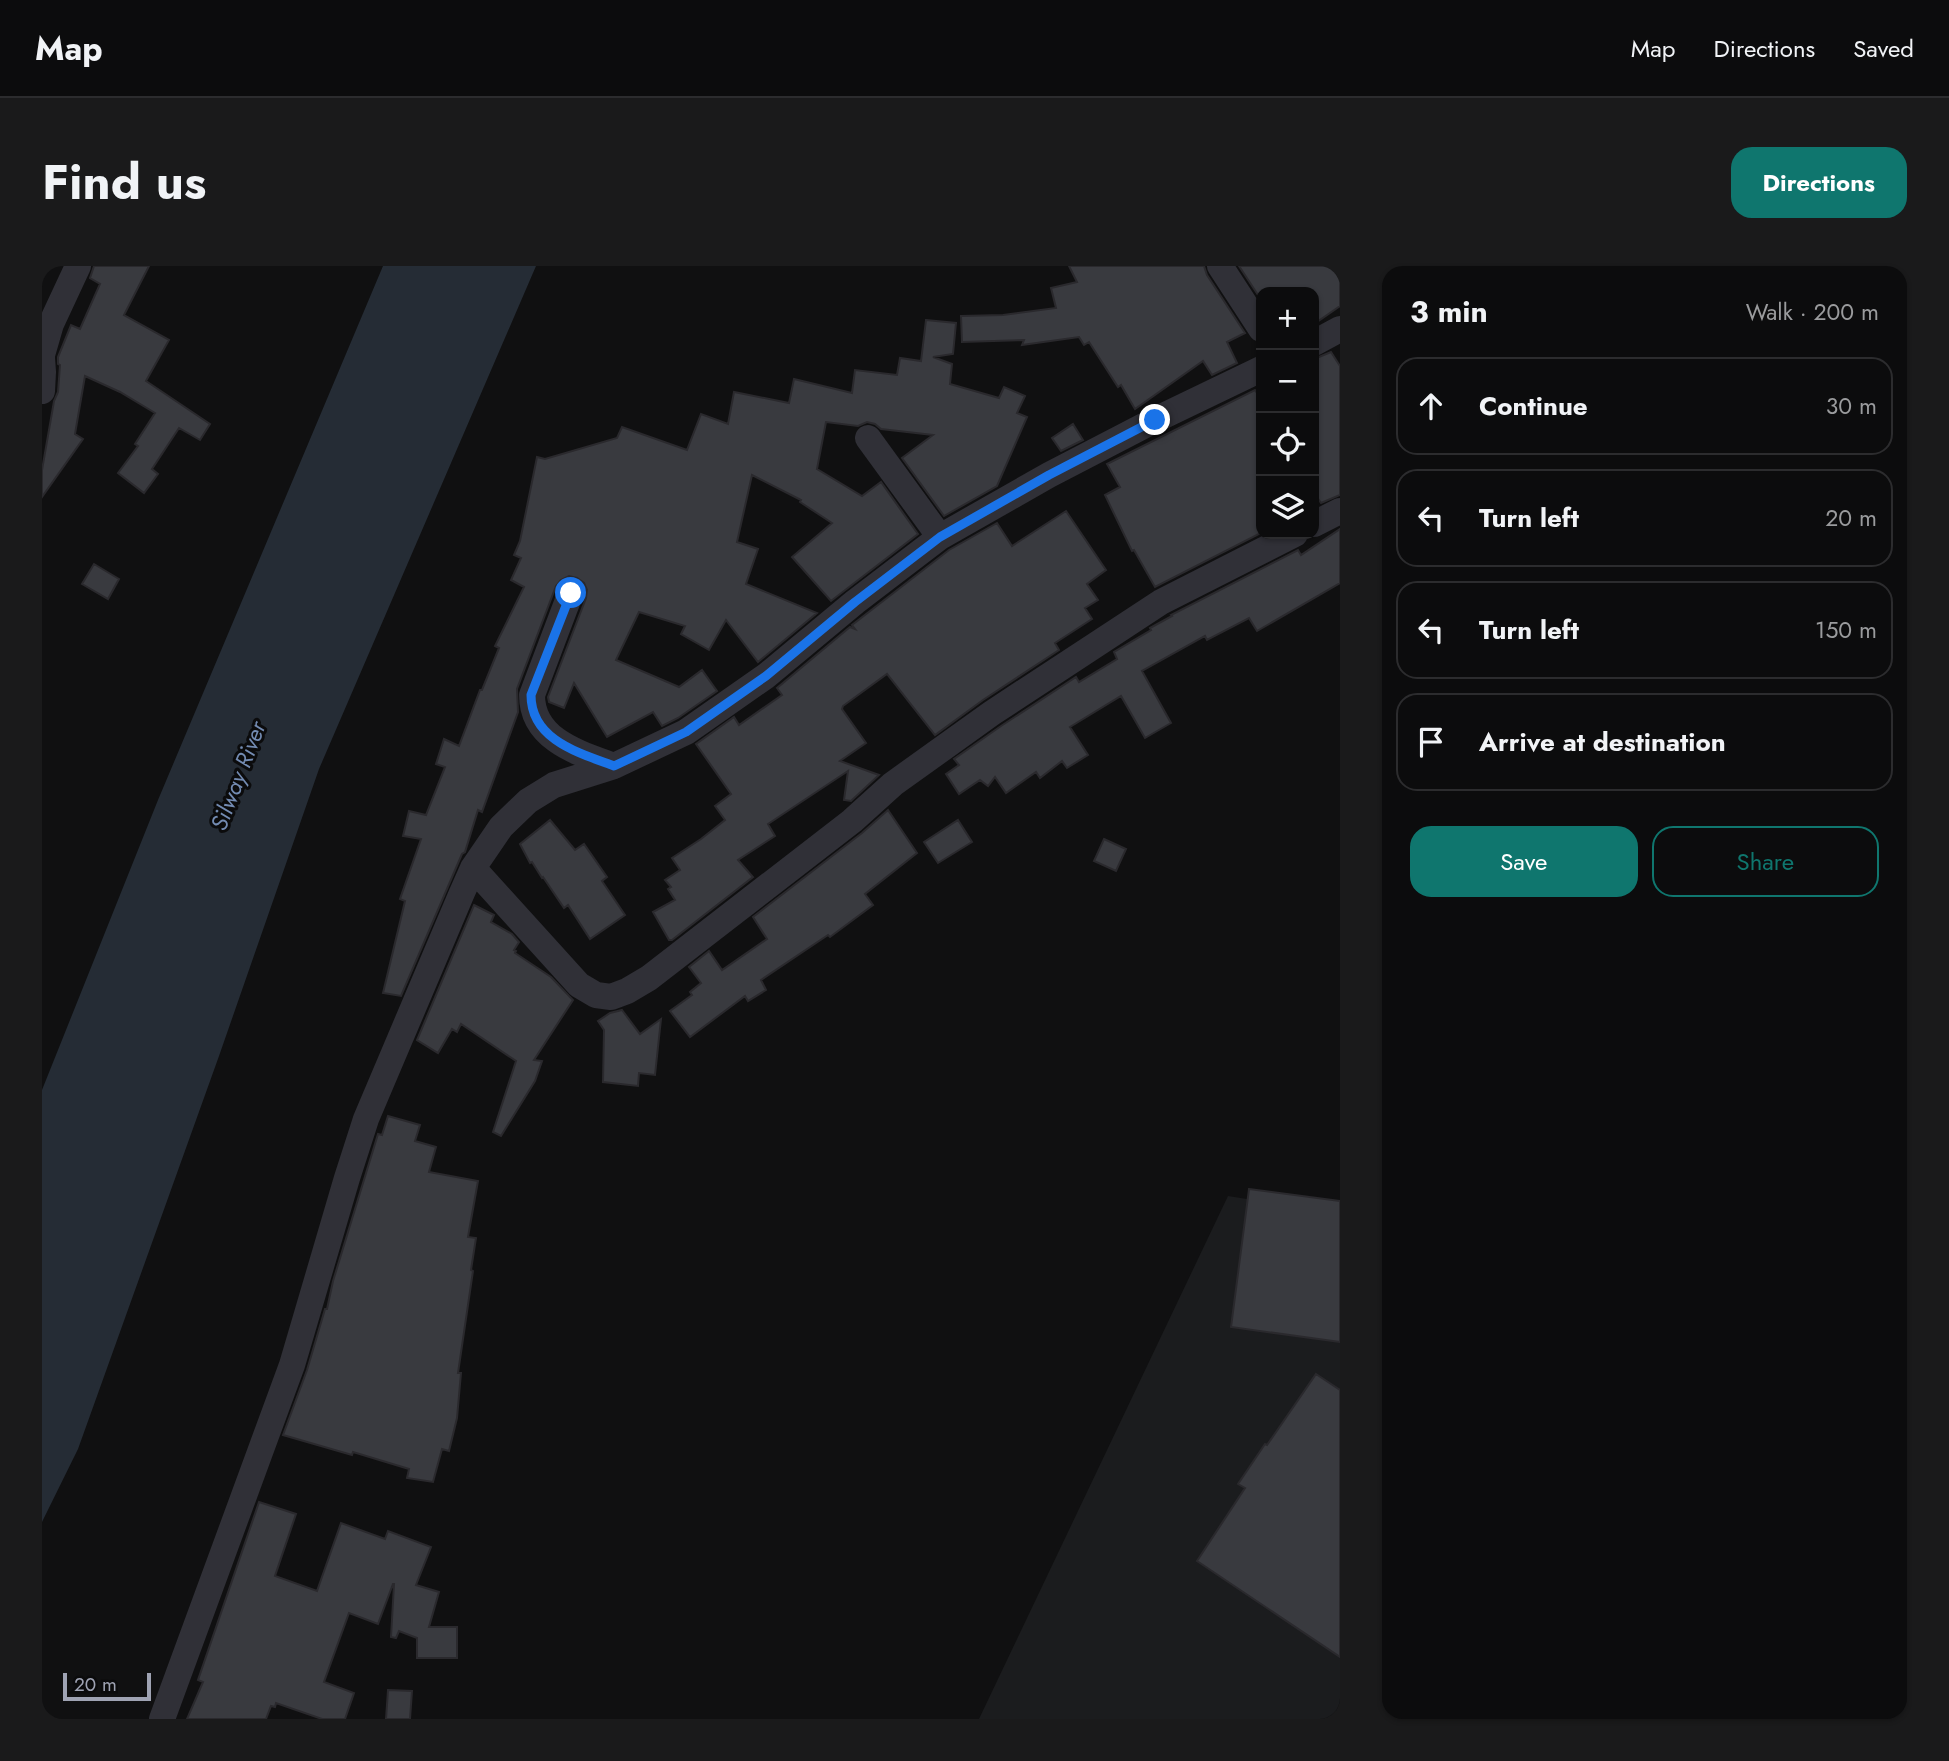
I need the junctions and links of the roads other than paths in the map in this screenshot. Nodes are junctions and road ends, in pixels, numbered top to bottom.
1 (78, 266) edge
2 (1220, 266) edge
3 (1256, 321) edge
4 (1340, 329) edge
5 (1319, 340) edge
6 (42, 356) edge
7 (1256, 371) edge
8 (42, 391) edge
9 (868, 438) dead end
10 (1340, 511) edge
11 (1319, 522) edge
12 (940, 537) junction
13 (1285, 539) edge
14 (571, 593) dead end
15 (614, 766) junction
16 (473, 868) junction
17 (162, 1719) edge

1 - 6 street
2 - 3 street
4 - 5 street
6 - 8 street
7 - 12 street
9 - 12 street
10 - 11 street
12 - 15 street
13 - 16 street
14 - 15 street
15 - 16 street
16 - 17 street

